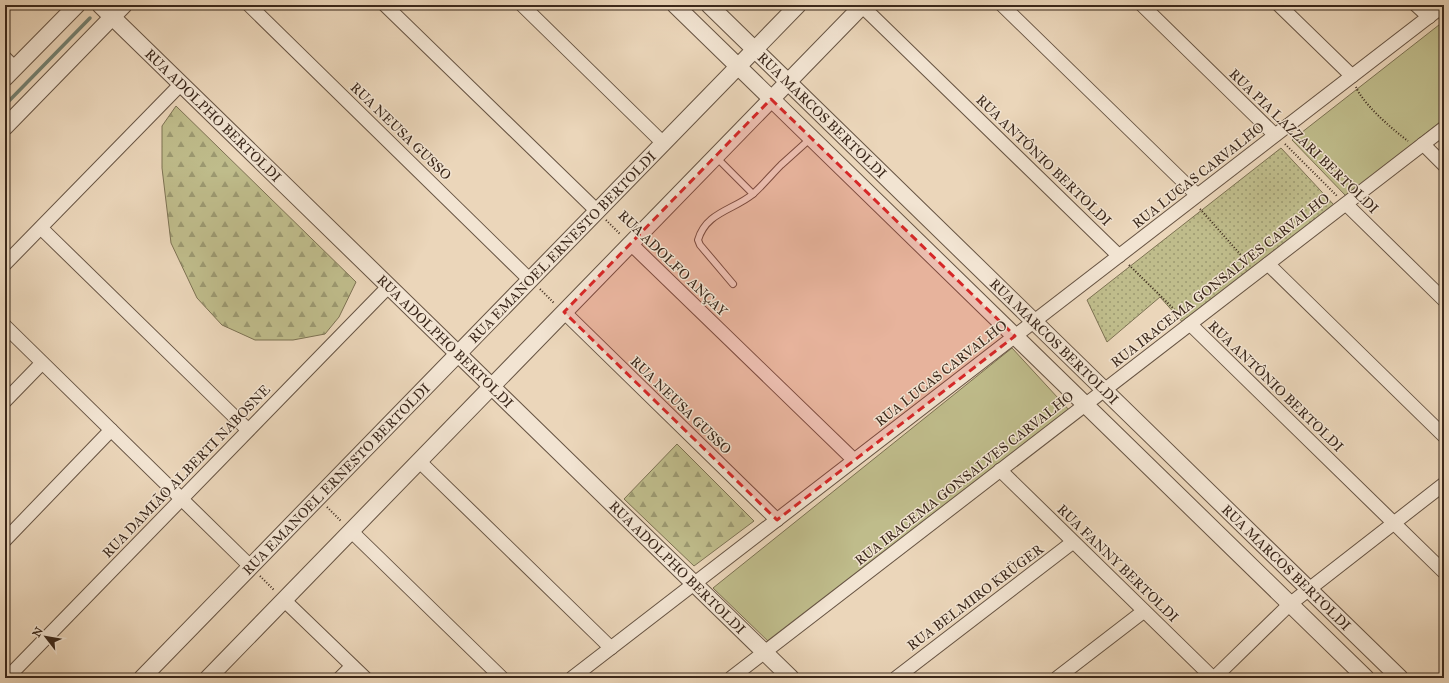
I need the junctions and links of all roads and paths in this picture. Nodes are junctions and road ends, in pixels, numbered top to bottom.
1 (77, 5) edge
2 (100, 5) edge
3 (124, 5) edge
4 (249, 5) edge
5 (385, 5) edge
6 (522, 5) edge
7 (675, 5) edge
8 (709, 5) edge
9 (798, 5) edge
10 (862, 5) edge
11 (1002, 5) edge
12 (1142, 5) edge
13 (1279, 5) edge
14 (1416, 5) edge
15 (1444, 5) edge
16 (112, 17) junction
17 (1429, 17) junction
18 (754, 49) junction
19 (738, 66) junction
20 (8, 68) edge
21 (1352, 76) junction
22 (788, 82) junction
23 (181, 84) junction
24 (771, 99) junction
25 (5, 127) edge
26 (1444, 128) edge
27 (1275, 135) junction
28 (811, 138) junction
29 (663, 143) junction
30 (1423, 144) junction
31 (716, 157) junction
32 (1444, 165) edge
33 (753, 194) junction
34 (1194, 198) junction
35 (1346, 204) junction
36 (597, 211) junction
37 (41, 228) junction
38 (630, 244) junction
39 (1119, 256) junction
40 (5, 264) edge
41 (1268, 264) junction
42 (1256, 273) junction
43 (530, 280) junction
44 (733, 284) dead end
45 (389, 286) junction
46 (1444, 300) edge
47 (564, 312) junction
48 (1034, 321) junction
49 (1190, 324) junction
50 (5, 326) edge
51 (1015, 336) junction
52 (458, 354) junction
53 (42, 363) junction
54 (492, 386) junction
55 (1105, 389) junction
56 (5, 401) edge
57 (1086, 404) junction
58 (111, 430) junction
59 (248, 430) junction
60 (1444, 436) edge
61 (854, 460) junction
62 (419, 461) junction
63 (1000, 470) junction
64 (1444, 484) edge
65 (317, 498) junction
66 (181, 499) junction
67 (776, 520) junction
68 (1394, 523) junction
69 (351, 531) junction
70 (5, 540) edge
71 (1073, 542) junction
72 (251, 567) junction
73 (1444, 572) edge
74 (694, 584) junction
75 (1309, 588) junction
76 (284, 600) junction
77 (1290, 604) junction
78 (1144, 611) junction
79 (611, 648) junction
80 (765, 652) junction
81 (352, 666) junction
82 (6, 678) edge
83 (142, 678) edge
84 (208, 678) edge
85 (340, 678) edge
86 (364, 678) edge
87 (502, 678) edge
88 (572, 678) edge
89 (731, 678) edge
90 (791, 678) edge
91 (896, 678) edge
92 (1057, 678) edge
93 (1213, 678) edge
94 (1366, 678) edge
95 (1400, 678) edge

1 - 20 street
2 - 16 street, RUA ADOLPHO BERTOLDI
3 - 16 street
4 - 43 street, RUA NEUSA GUSSO
5 - 36 street, RUA ADOLFO ANÇAY
6 - 29 street
7 - 19 street, RUA MARCOS BERTOLDI
8 - 18 street, RUA MARCOS BERTOLDI
9 - 18 street, RUA EMANOEL ERNESTO BERTOLDI
10 - 22 street
10 - 39 street, RUA ANTÔNIO BERTOLDI
11 - 34 street
12 - 27 street, RUA PIA LAZZARI BERTOLDI
13 - 21 street
14 - 17 street
15 - 17 street, RUA LUCAS CARVALHO
16 - 23 street, RUA ADOLPHO BERTOLDI
16 - 25 street
17 - 21 street, RUA LUCAS CARVALHO
18 - 19 street, RUA EMANOEL ERNESTO BERTOLDI
18 - 22 street, RUA MARCOS BERTOLDI
19 - 24 street, RUA MARCOS BERTOLDI
19 - 29 street, RUA EMANOEL ERNESTO BERTOLDI
21 - 27 street, RUA LUCAS CARVALHO
21 - 30 path
22 - 24 street
22 - 48 street, RUA MARCOS BERTOLDI
23 - 37 street
23 - 45 street, RUA ADOLPHO BERTOLDI
24 - 28 street, RUA MARCOS BERTOLDI
24 - 31 street
26 - 30 street, RUA IRACEMA GONSALVES CARVALHO
27 - 34 street, RUA LUCAS CARVALHO
27 - 35 path, RUA PIA LAZZARI BERTOLDI
28 - 33 lane
28 - 51 street, RUA MARCOS BERTOLDI
29 - 36 street, RUA EMANOEL ERNESTO BERTOLDI
30 - 32 street
30 - 35 street, RUA IRACEMA GONSALVES CARVALHO
31 - 33 lane
31 - 38 street
33 - 44 lane
34 - 39 street, RUA LUCAS CARVALHO
34 - 42 path
35 - 41 street, RUA IRACEMA GONSALVES CARVALHO
35 - 46 street, RUA PIA LAZZARI BERTOLDI
36 - 38 path, RUA ADOLFO ANÇAY
36 - 43 street, RUA EMANOEL ERNESTO BERTOLDI
37 - 40 street
37 - 59 street
38 - 47 street
38 - 61 street, RUA ADOLFO ANÇAY
39 - 48 street, RUA LUCAS CARVALHO
39 - 49 path, RUA ANTÔNIO BERTOLDI
41 - 42 street, RUA IRACEMA GONSALVES CARVALHO
41 - 60 street
42 - 49 street, RUA IRACEMA GONSALVES CARVALHO
43 - 47 path
43 - 52 street, RUA EMANOEL ERNESTO BERTOLDI
45 - 52 street, RUA ADOLPHO BERTOLDI
45 - 59 street, RUA DAMIÃO ALBERTI NABOSNE
47 - 54 street
47 - 67 street, RUA NEUSA GUSSO
48 - 51 street, RUA LUCAS CARVALHO
48 - 55 street, RUA MARCOS BERTOLDI
49 - 55 street, RUA IRACEMA GONSALVES CARVALHO
49 - 68 street, RUA ANTÔNIO BERTOLDI
50 - 53 street
51 - 57 street, RUA MARCOS BERTOLDI
51 - 61 street, RUA LUCAS CARVALHO
52 - 54 street, RUA ADOLPHO BERTOLDI
52 - 65 street, RUA EMANOEL ERNESTO BERTOLDI
53 - 56 street
53 - 58 street
54 - 62 street
54 - 74 street, RUA ADOLPHO BERTOLDI
55 - 57 street, RUA IRACEMA GONSALVES CARVALHO
55 - 75 street, RUA MARCOS BERTOLDI
57 - 63 street, RUA IRACEMA GONSALVES CARVALHO
57 - 77 street, RUA MARCOS BERTOLDI
58 - 66 street
58 - 70 street
59 - 66 street, RUA DAMIÃO ALBERTI NABOSNE
61 - 67 street, RUA LUCAS CARVALHO
62 - 69 street
62 - 79 street
63 - 71 street, RUA FANNY BERTOLDI
63 - 80 street, RUA IRACEMA GONSALVES CARVALHO
64 - 68 street
65 - 69 path
65 - 72 street, RUA EMANOEL ERNESTO BERTOLDI
66 - 72 street
66 - 82 street, RUA DAMIÃO ALBERTI NABOSNE
67 - 74 street, RUA LUCAS CARVALHO
68 - 73 street, RUA ANTÔNIO BERTOLDI
68 - 75 street
69 - 76 street
69 - 87 street
71 - 78 street, RUA FANNY BERTOLDI
71 - 91 street, RUA BELMIRO KRÜGER
72 - 76 path
72 - 83 street, RUA EMANOEL ERNESTO BERTOLDI
74 - 79 street, RUA LUCAS CARVALHO
74 - 80 street, RUA ADOLPHO BERTOLDI
75 - 77 street
75 - 95 street, RUA MARCOS BERTOLDI
76 - 81 street
76 - 84 street
77 - 93 street
77 - 94 street, RUA MARCOS BERTOLDI
78 - 92 street
78 - 93 street, RUA FANNY BERTOLDI
79 - 88 street, RUA LUCAS CARVALHO
80 - 89 street, RUA IRACEMA GONSALVES CARVALHO
80 - 90 street, RUA ADOLPHO BERTOLDI
81 - 85 street
81 - 86 street

